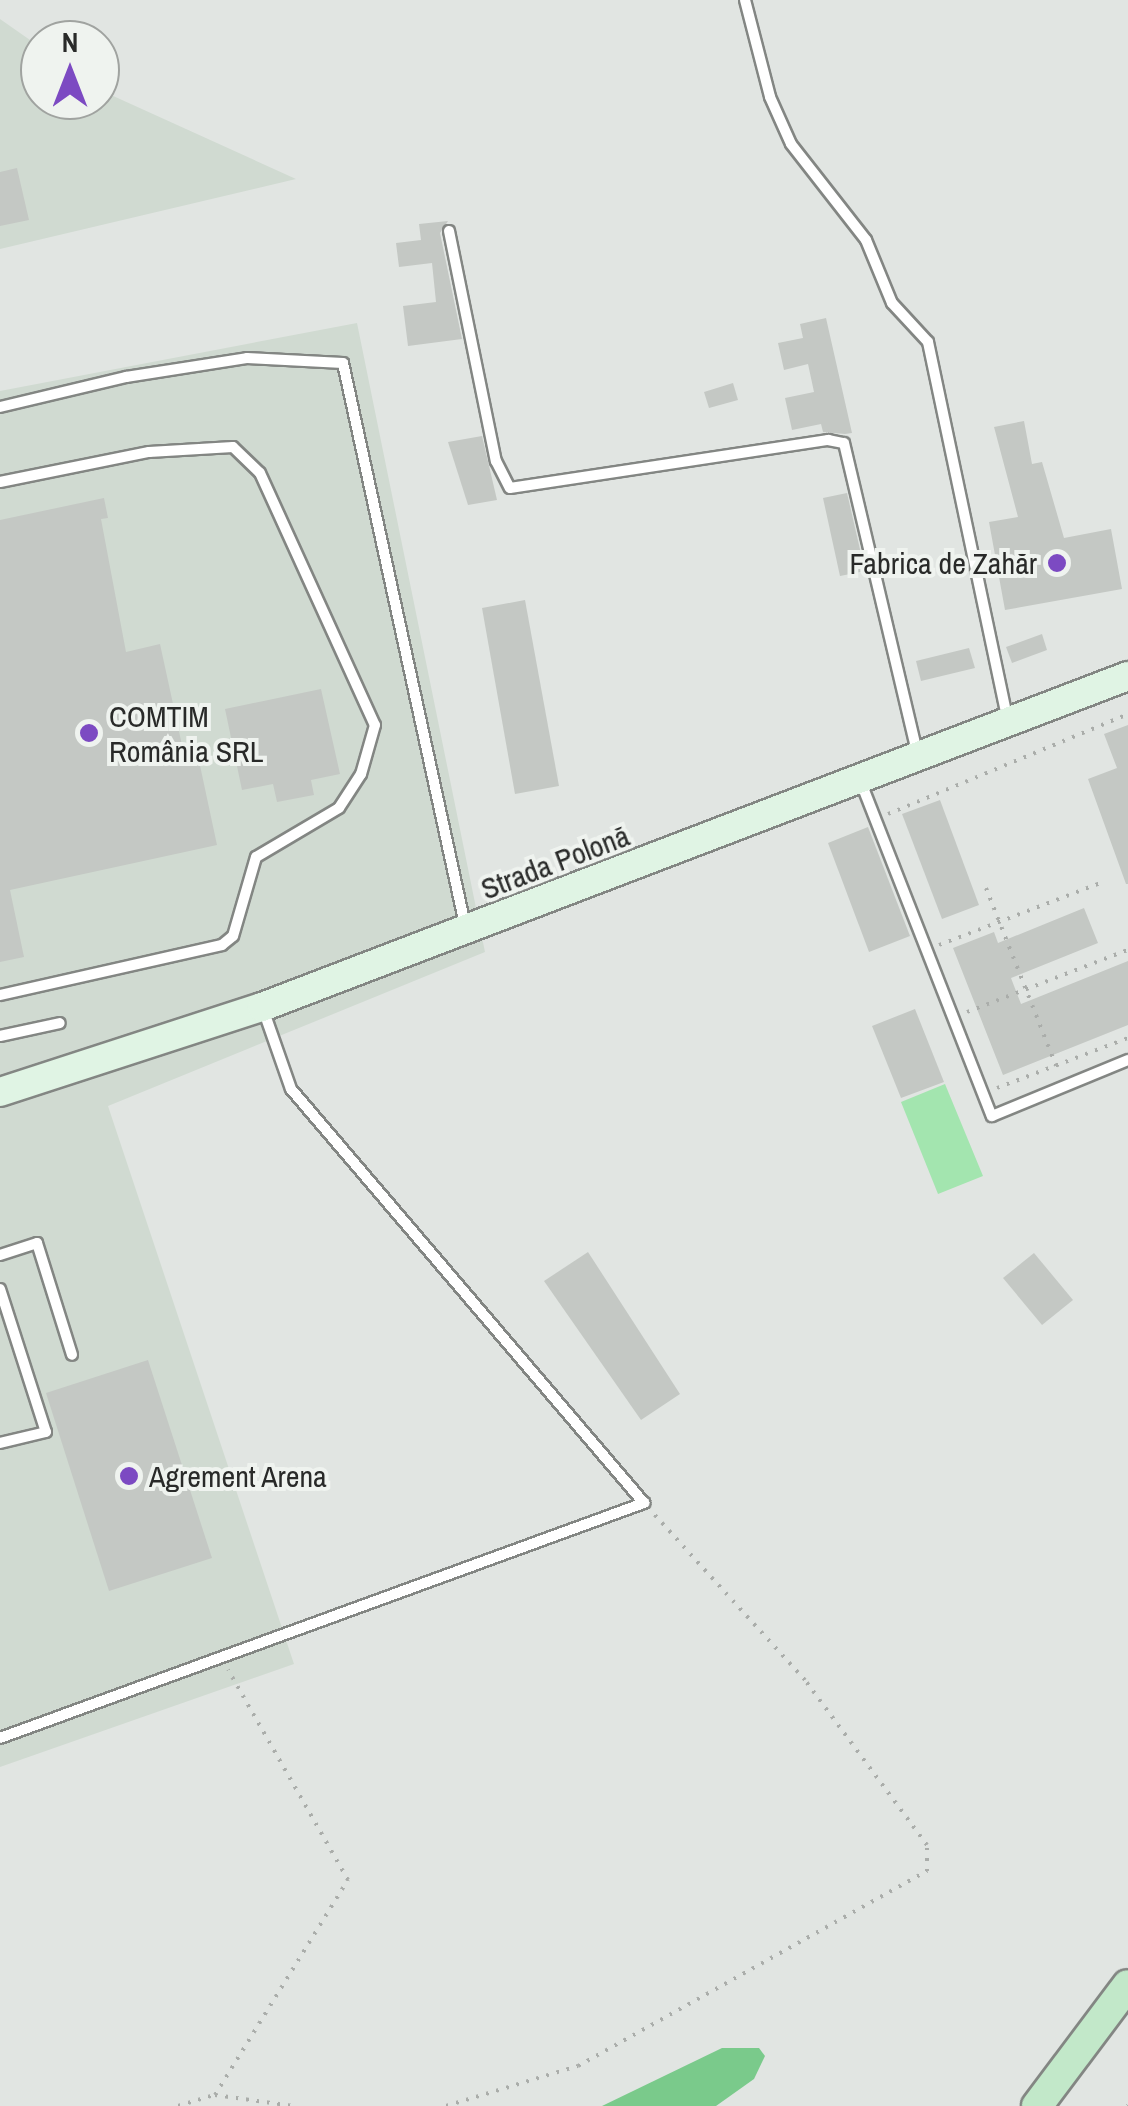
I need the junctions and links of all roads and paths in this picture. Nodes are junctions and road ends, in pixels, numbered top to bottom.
1 (745, 0) edge
2 (450, 231) dead end
3 (0, 407) edge
4 (0, 482) edge
5 (1128, 676) edge
6 (1128, 714) edge
7 (1008, 723) junction
8 (919, 758) junction
9 (860, 780) junction
10 (874, 820) junction
11 (1103, 882) dead end
12 (986, 888) dead end
13 (1000, 922) junction
14 (466, 930) junction
15 (928, 950) junction
16 (1128, 950) edge
17 (1026, 989) junction
18 (0, 995) edge
19 (262, 1006) junction
20 (954, 1017) junction
21 (60, 1023) dead end
22 (0, 1036) edge
23 (1128, 1038) edge
24 (1128, 1060) edge
25 (1056, 1066) junction
26 (0, 1092) edge
27 (984, 1094) junction
28 (0, 1255) edge
29 (0, 1289) edge
30 (72, 1355) dead end
31 (0, 1444) edge
32 (644, 1503) junction
33 (221, 1657) junction
34 (0, 1738) edge
35 (1128, 1985) edge
36 (215, 2095) junction
37 (178, 2106) edge
38 (294, 2106) edge
39 (446, 2106) edge
40 (1038, 2106) edge

1 - 7 lane
2 - 8 lane
3 - 14 lane
4 - 18 lane
5 - 7 main road, Strada Polonă
6 - 10 path
7 - 8 main road, Strada Polonă
8 - 9 main road, Strada Polonă
9 - 10 lane
9 - 14 main road, Strada Polonă
10 - 15 lane
11 - 13 path
12 - 13 path
13 - 15 path
13 - 17 path
14 - 19 main road, Strada Polonă
15 - 20 lane
16 - 17 path
17 - 20 path
17 - 25 path
19 - 26 main road, Strada Polonă
19 - 32 lane
20 - 27 lane
21 - 22 lane
23 - 25 path
24 - 27 lane
25 - 27 path
28 - 30 lane
29 - 31 lane
32 - 33 lane
32 - 39 path
33 - 34 lane
33 - 36 path
35 - 40 main road
36 - 37 path
36 - 38 path

